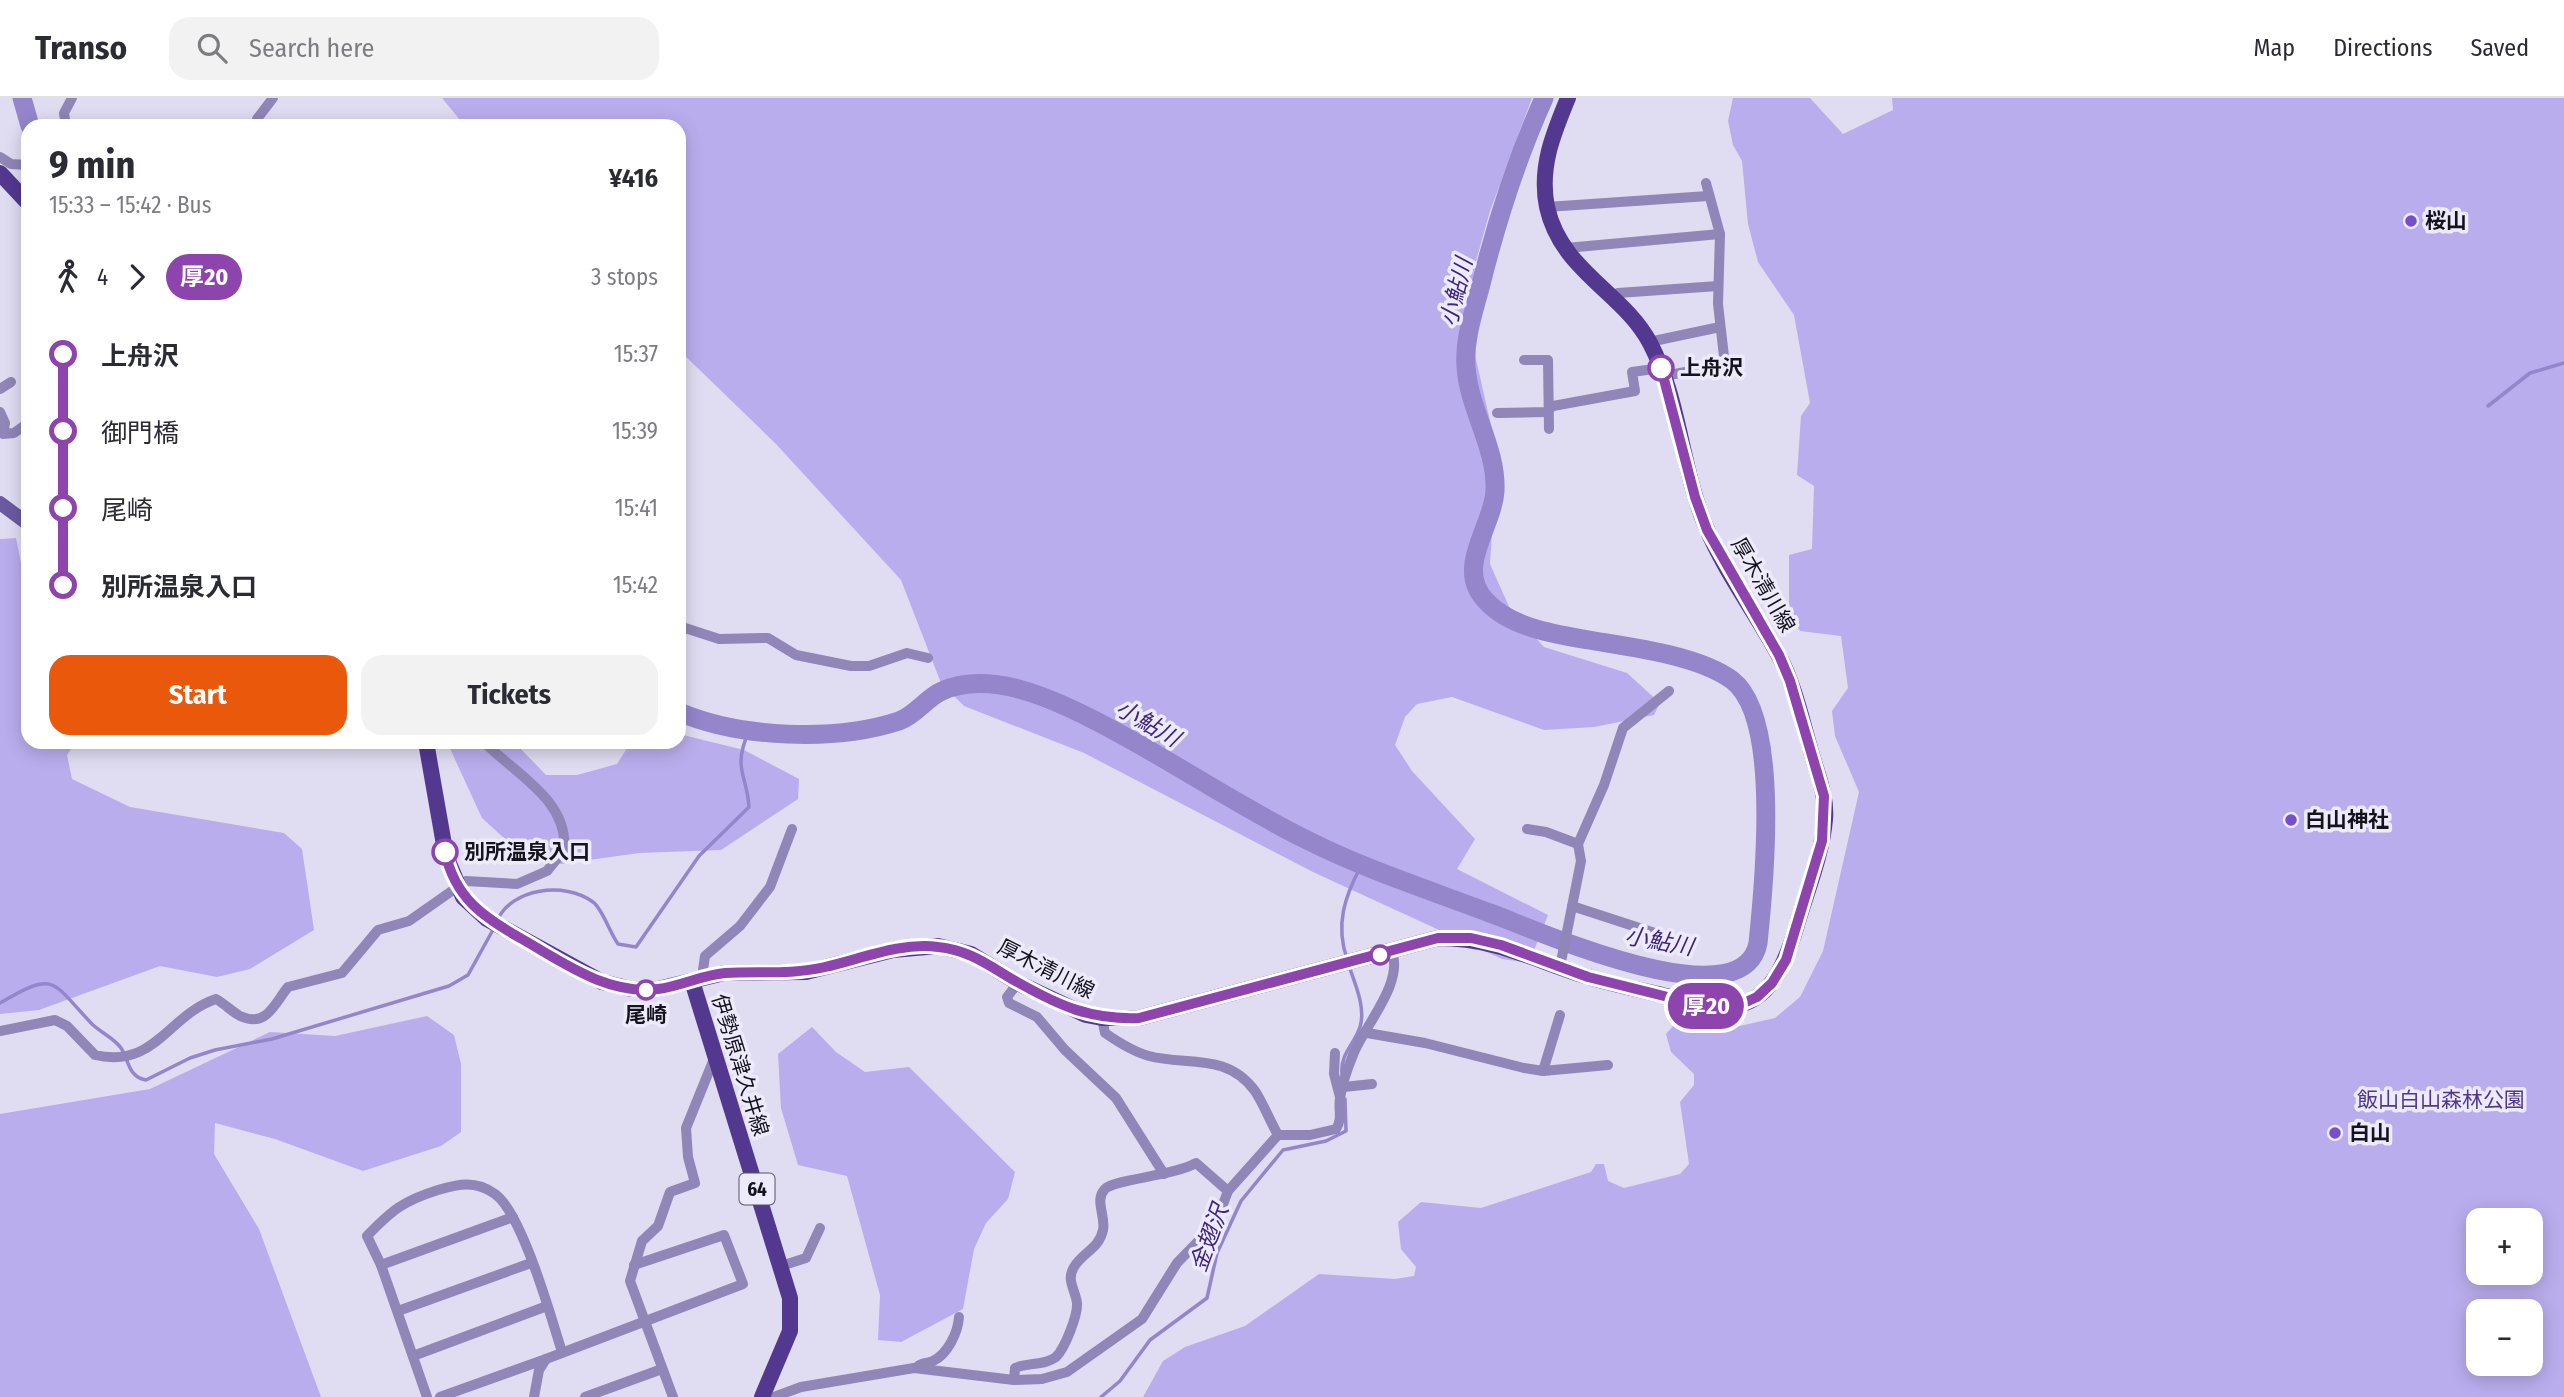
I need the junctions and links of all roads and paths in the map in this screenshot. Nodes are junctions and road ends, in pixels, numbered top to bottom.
1 (72, 98) edge
2 (273, 98) edge
3 (1568, 98) edge
4 (65, 119) edge
5 (257, 119) edge
6 (0, 157) edge
7 (21, 164) edge
8 (0, 173) edge
9 (1706, 183) dead end
10 (21, 196) edge
11 (1708, 196) junction
12 (1547, 207) junction
13 (1720, 234) junction
14 (1566, 248) junction
15 (1718, 286) junction
16 (1611, 299) junction
17 (1720, 327) junction
18 (1649, 342) junction
19 (1524, 360) dead end
20 (1740, 362) dead end
21 (1726, 365) junction
22 (1663, 372) junction
23 (11, 382) dead end
24 (0, 389) edge
25 (0, 412) edge
26 (1546, 412) junction
27 (1497, 413) dead end
28 (21, 428) edge
29 (1549, 429) dead end
30 (2, 434) edge
31 (0, 503) edge
32 (21, 519) edge
33 (686, 628) edge
34 (928, 658) dead end
35 (1669, 691) dead end
36 (427, 749) edge
37 (492, 749) edge
38 (792, 829) dead end
39 (1527, 829) dead end
40 (1578, 844) junction
41 (456, 886) junction
42 (1572, 909) junction
43 (1658, 934) dead end
44 (1392, 951) junction
45 (1560, 967) junction
46 (697, 979) junction
47 (1018, 983) junction
48 (1560, 1015) dead end
49 (1102, 1018) junction
50 (0, 1031) edge
51 (1367, 1033) junction
52 (1335, 1053) dead end
53 (716, 1054) junction
54 (1608, 1065) dead end
55 (1543, 1071) junction
56 (1372, 1084) dead end
57 (1342, 1092) junction
58 (1278, 1135) junction
59 (1164, 1174) junction
60 (1228, 1191) junction
61 (513, 1217) junction
62 (820, 1228) dead end
63 (531, 1263) junction
64 (382, 1265) junction
65 (634, 1265) junction
66 (781, 1266) junction
67 (547, 1306) junction
68 (398, 1311) junction
69 (959, 1317) dead end
70 (644, 1321) junction
71 (562, 1352) junction
72 (413, 1356) junction
73 (546, 1359) junction
74 (914, 1368) junction
75 (662, 1369) junction
76 (1014, 1380) junction
77 (427, 1397) edge
78 (440, 1397) edge
79 (534, 1397) edge
80 (585, 1397) edge
81 (673, 1397) edge
82 (762, 1397) edge
83 (774, 1397) edge

1 - 4 street
2 - 5 street
3 - 12 main road, 厚木清川線
6 - 7 street
8 - 10 main road
9 - 11 street
11 - 12 street
11 - 13 street
12 - 14 main road, 厚木清川線
13 - 14 street
13 - 15 street
14 - 16 main road, 厚木清川線
15 - 16 street
15 - 17 street
16 - 18 main road, 厚木清川線
17 - 18 street
17 - 21 street
18 - 22 main road, 厚木清川線
19 - 26 street
20 - 21 street
21 - 22 street
22 - 26 street
22 - 45 main road, 厚木清川線
23 - 24 street
25 - 30 street
26 - 27 street
26 - 29 street
28 - 30 street
31 - 32 street
33 - 34 street
35 - 40 street
36 - 41 main road, 伊勢原津久井線
37 - 41 street
38 - 46 street
39 - 40 street
40 - 42 street
41 - 46 main road, 伊勢原津久井線
41 - 50 street
42 - 43 street
42 - 45 street
44 - 45 main road, 厚木清川線
44 - 49 main road, 厚木清川線
44 - 51 street
46 - 47 main road, 厚木清川線
46 - 53 main road, 伊勢原津久井線 / 64
47 - 49 main road, 厚木清川線
47 - 59 street
48 - 55 street
49 - 58 street
51 - 55 street
51 - 57 street
52 - 57 street
53 - 65 street
53 - 66 main road, 伊勢原津久井線 / 64
54 - 55 street
56 - 57 street
57 - 58 street
58 - 60 street
59 - 60 street
59 - 76 street
60 - 76 street
61 - 63 street
61 - 64 street
61 - 64 street
62 - 66 street
63 - 67 street
63 - 68 street
64 - 68 street
65 - 70 street
65 - 70 street
66 - 82 main road, 伊勢原津久井線 / 64
67 - 71 street
67 - 72 street
68 - 72 street
69 - 74 street
70 - 71 street
70 - 75 street
71 - 73 street
72 - 77 street
73 - 78 street
73 - 79 street
74 - 76 street
74 - 83 street
75 - 80 street
75 - 81 street

